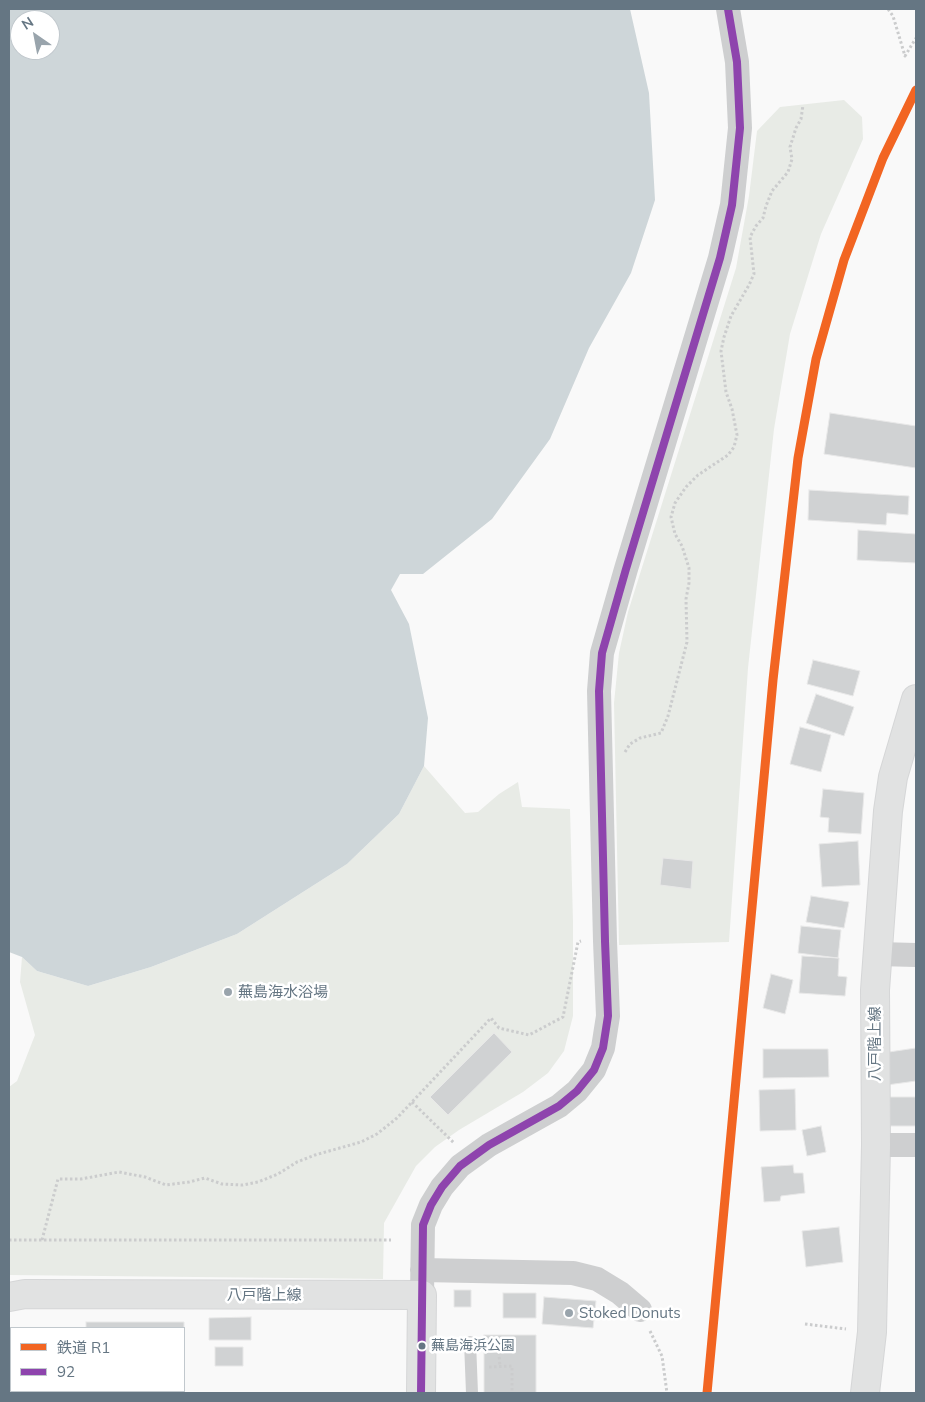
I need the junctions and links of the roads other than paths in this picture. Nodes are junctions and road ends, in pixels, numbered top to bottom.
1 (728, 9) edge
2 (916, 699) edge
3 (878, 954) junction
4 (916, 955) edge
5 (876, 1145) junction
6 (916, 1145) edge
7 (422, 1282) junction
8 (9, 1297) edge
9 (640, 1310) road end
10 (470, 1342) dead end
11 (421, 1393) edge
12 (472, 1393) edge
13 (865, 1393) edge

1 - 7 street
2 - 3 main road, 八戸階上線
3 - 4 street
3 - 5 main road, 八戸階上線
5 - 6 street
5 - 13 main road, 八戸階上線
7 - 8 main road, 八戸階上線
7 - 9 street
7 - 11 main road
10 - 12 lane

